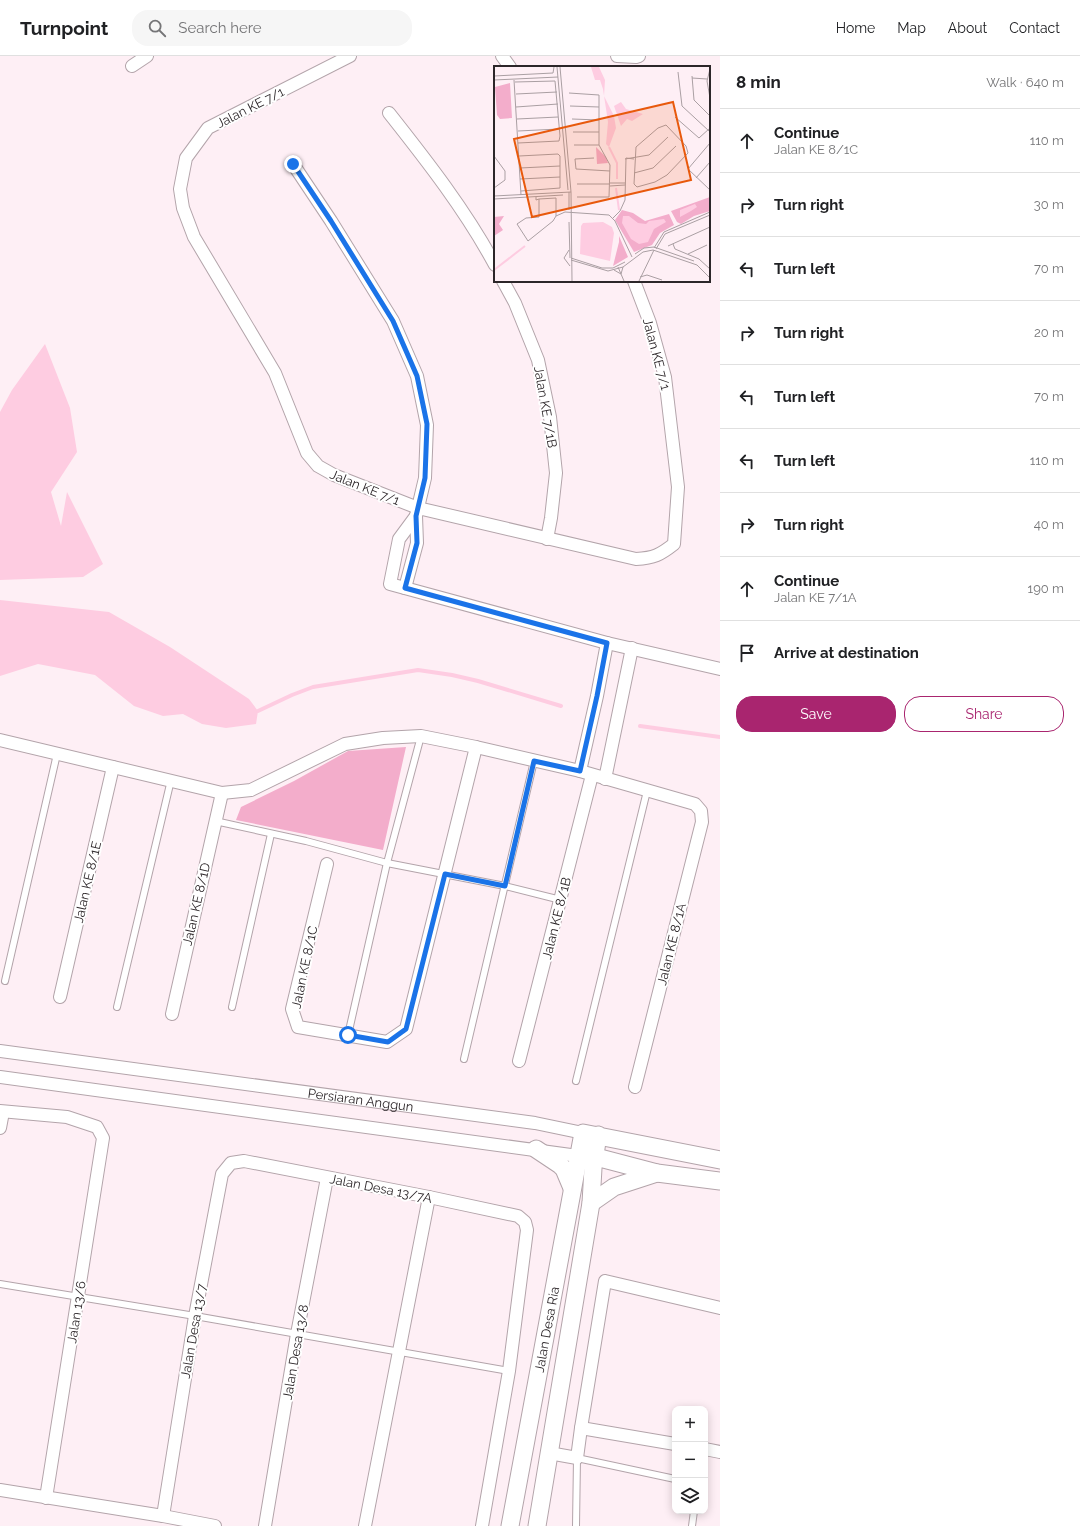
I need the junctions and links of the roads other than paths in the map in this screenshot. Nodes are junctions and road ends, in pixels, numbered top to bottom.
1 (147, 56) edge
2 (350, 56) edge
3 (502, 56) edge
4 (618, 56) edge
5 (639, 56) edge
6 (132, 66) dead end
7 (509, 66) edge
8 (389, 113) dead end
9 (293, 164) dead end
10 (494, 263) edge
11 (504, 282) edge
12 (634, 282) edge
13 (417, 512) junction
14 (547, 539) junction
15 (405, 588) junction
16 (607, 643) junction
17 (632, 648) junction
18 (720, 669) edge
19 (421, 736) junction
20 (0, 742) edge
21 (476, 747) junction
22 (57, 754) junction
23 (534, 761) junction
24 (113, 767) junction
25 (580, 771) junction
26 (592, 775) junction
27 (605, 779) junction
28 (171, 780) junction
29 (646, 791) junction
30 (222, 793) junction
31 (215, 821) junction
32 (271, 834) junction
33 (387, 863) junction
34 (327, 864) dead end
35 (445, 874) junction
36 (505, 886) junction
37 (561, 900) junction
38 (5, 981) dead end
39 (60, 997) dead end
40 (117, 1007) dead end
41 (232, 1007) dead end
42 (172, 1014) dead end
43 (348, 1035) junction
44 (0, 1051) edge
45 (464, 1059) dead end
46 (520, 1061) dead end
47 (0, 1077) edge
48 (576, 1081) dead end
49 (635, 1087) dead end
50 (2, 1111) edge
51 (0, 1128) edge
52 (591, 1134) junction
53 (536, 1149) junction
54 (578, 1156) junction
55 (596, 1158) junction
56 (719, 1159) edge
57 (244, 1161) joint
58 (657, 1173) junction
59 (328, 1178) junction
60 (717, 1183) edge
61 (572, 1188) junction
62 (429, 1197) junction
63 (592, 1203) junction
64 (0, 1284) edge
65 (78, 1297) junction
66 (720, 1308) edge
67 (195, 1316) junction
68 (297, 1334) junction
69 (398, 1351) junction
70 (508, 1372) junction
71 (581, 1428) junction
72 (672, 1443) edge
73 (708, 1450) edge
74 (720, 1452) edge
75 (549, 1453) junction
76 (577, 1458) junction
77 (672, 1478) edge
78 (0, 1490) edge
79 (46, 1498) junction
80 (694, 1514) edge
81 (163, 1516) junction
82 (215, 1526) edge
83 (265, 1526) edge
84 (365, 1526) edge
85 (482, 1526) edge
86 (510, 1526) edge
87 (537, 1526) edge
88 (576, 1526) edge
89 (692, 1526) edge

1 - 6 street
2 - 13 street, Jalan KE 7/1
3 - 7 street
4 - 5 street
8 - 10 street
9 - 13 street
11 - 14 street, Jalan KE 7/1B
12 - 14 street, Jalan KE 7/1
13 - 14 street, Jalan KE 7/1
13 - 15 street
13 - 15 street
15 - 16 street
16 - 17 street
16 - 25 street
17 - 18 street
17 - 27 street
19 - 21 street
19 - 30 street
19 - 33 lane
20 - 22 street
21 - 23 street
21 - 35 street, Jalan KE 8/1C
22 - 24 street
22 - 38 lane
23 - 25 street
23 - 36 lane
24 - 28 street
24 - 39 street, Jalan KE 8/1E
25 - 26 street
26 - 27 street
26 - 37 street, Jalan KE 8/1B
27 - 29 street
28 - 30 street
28 - 40 lane
29 - 48 lane
29 - 49 street, Jalan KE 8/1A
30 - 31 street, Jalan KE 8/1D
31 - 32 lane
31 - 42 street, Jalan KE 8/1D
32 - 33 lane
32 - 41 lane
33 - 35 lane
33 - 43 lane
34 - 43 street, Jalan KE 8/1C
35 - 36 lane
35 - 43 street, Jalan KE 8/1C
36 - 37 lane
36 - 45 lane
37 - 46 street, Jalan KE 8/1B
44 - 52 street, Persiaran Anggun
47 - 53 street, Persiaran Anggun
50 - 51 street
50 - 65 street, Jalan 13/6
52 - 54 main road, Jalan Desa Ria
52 - 55 main road, Jalan Desa Ria
52 - 56 main road, Persiaran Anggun
53 - 54 street, Persiaran Anggun
53 - 61 main road
54 - 55 main road, Persiaran Anggun
54 - 61 main road, Jalan Desa Ria
55 - 58 main road, Persiaran Anggun
55 - 63 main road, Jalan Desa Ria
57 - 59 street, Jalan Desa 13/7A
57 - 67 street, Jalan Desa 13/7
58 - 60 main road, Persiaran Anggun
58 - 63 main road
59 - 62 street, Jalan Desa 13/7A
59 - 68 street, Jalan Desa 13/8
61 - 86 main road, Jalan Desa Ria
62 - 69 street
62 - 70 street, Jalan Desa 13/7A
63 - 75 main road, Jalan Desa Ria
64 - 65 lane
65 - 67 lane
65 - 79 street, Jalan 13/6
66 - 71 street
67 - 68 lane
67 - 81 street, Jalan Desa 13/7
68 - 69 lane
68 - 83 street, Jalan Desa 13/8
69 - 70 lane
69 - 84 street
70 - 85 street
71 - 72 street
71 - 76 street
73 - 74 street
75 - 76 street
75 - 87 main road, Jalan Desa Ria
76 - 77 lane
76 - 88 lane
78 - 79 street
79 - 81 street
80 - 89 lane
81 - 82 street

